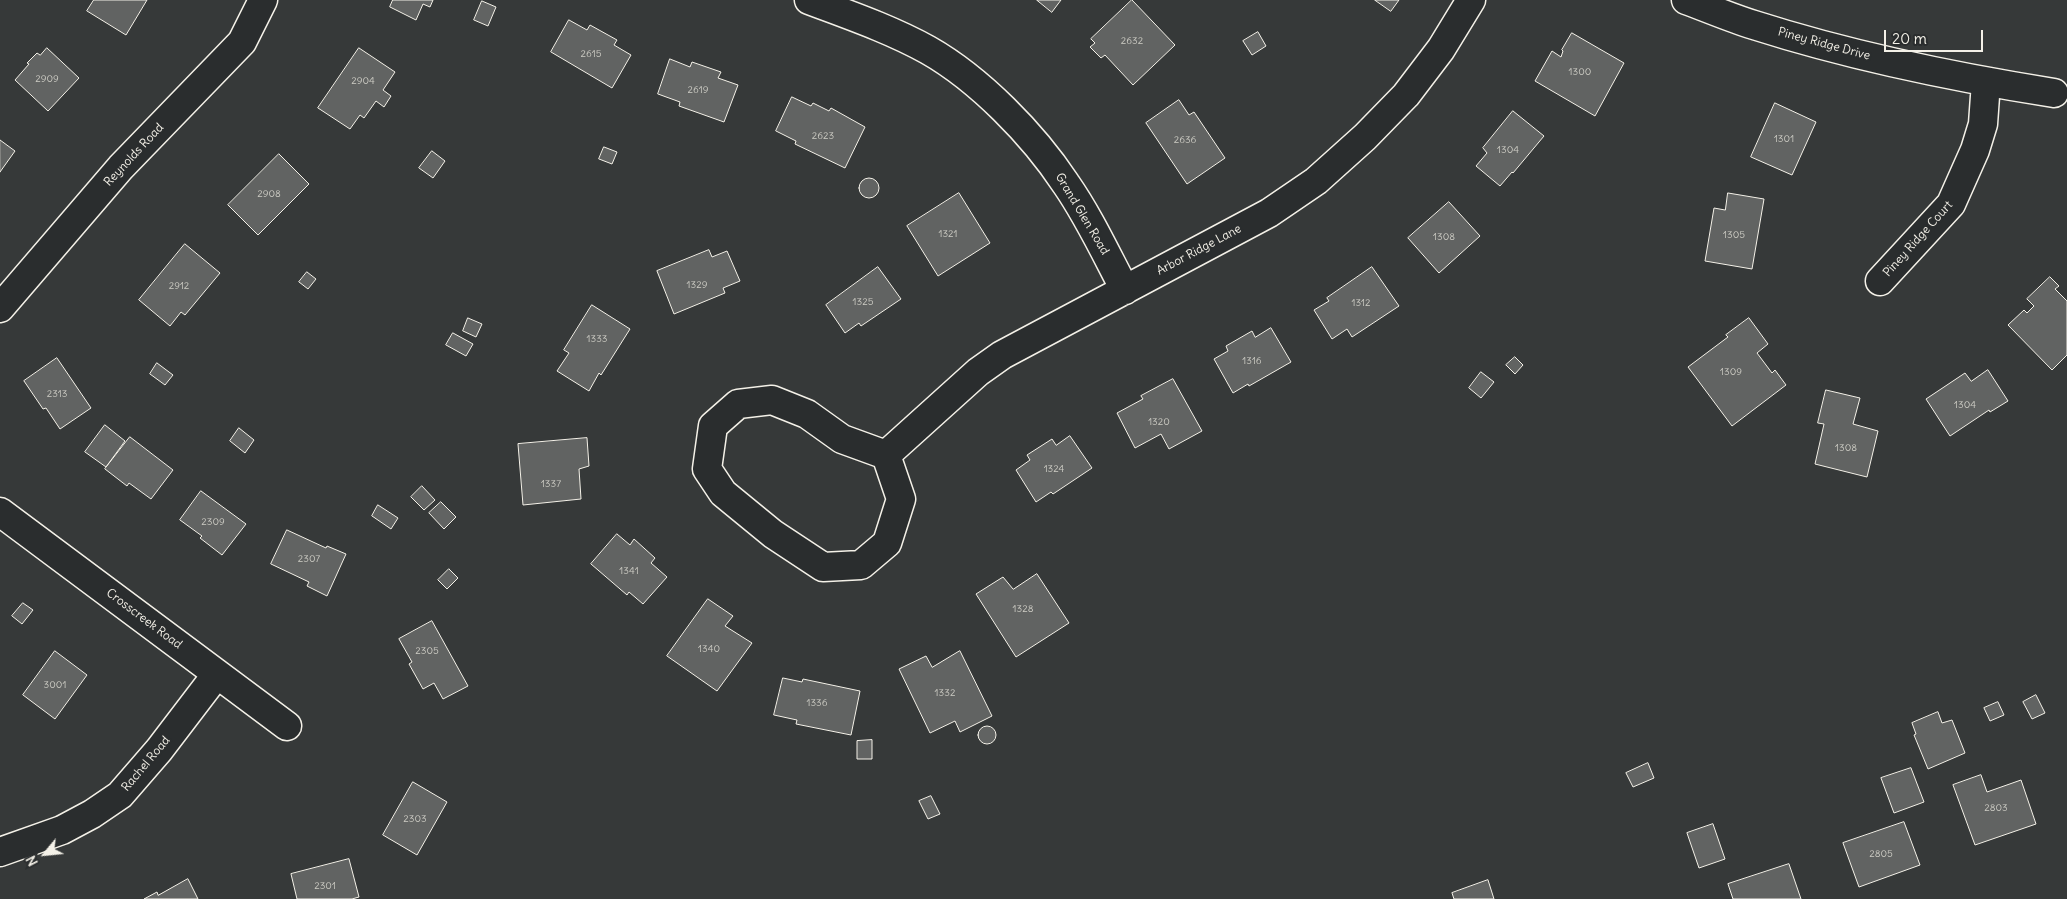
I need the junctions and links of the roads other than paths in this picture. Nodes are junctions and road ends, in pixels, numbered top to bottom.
1 (263, 0) edge
2 (809, 0) edge
3 (1471, 0) edge
4 (1686, 0) edge
5 (1986, 82) junction
6 (2054, 94) dead end
7 (1880, 281) dead end
8 (1125, 290) junction
9 (0, 308) edge
10 (886, 455) junction
11 (0, 512) edge
12 (217, 674) junction
13 (287, 726) dead end
14 (0, 852) edge

1 - 9 street, Reynolds Road
2 - 8 street, Grand Glen Road
3 - 8 street, Arbor Ridge Lane
4 - 5 street, Piney Ridge Drive
5 - 6 street, Piney Ridge Drive
5 - 7 street, Piney Ridge Court
8 - 10 street, Arbor Ridge Lane
10 - 10 street
11 - 12 street, Crosscreek Road
12 - 13 street, Crosscreek Road
12 - 14 street, Rachel Road

